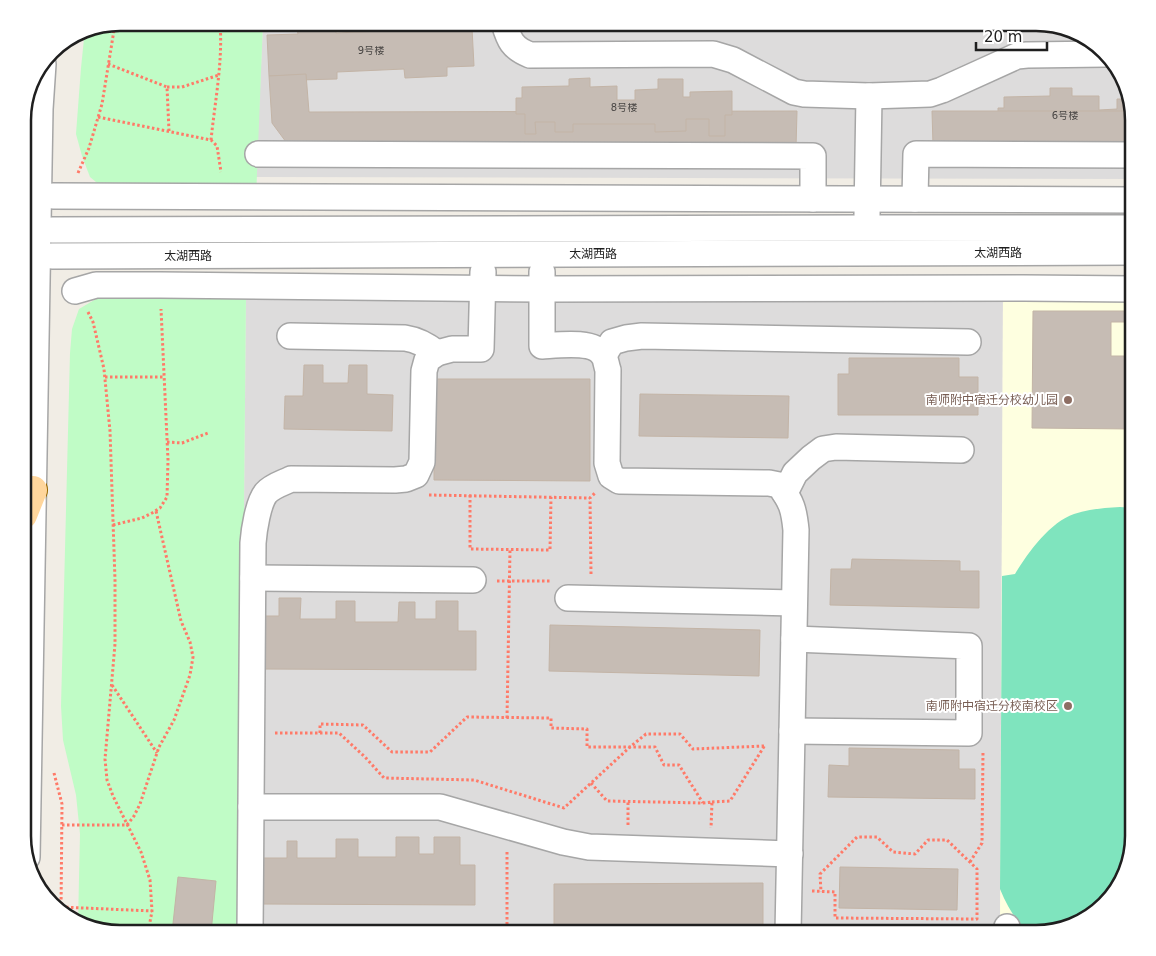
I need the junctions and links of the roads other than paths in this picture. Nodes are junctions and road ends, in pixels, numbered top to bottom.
1 (507, 31) edge
2 (1095, 54) edge
3 (42, 78) edge
4 (869, 96) junction
5 (258, 154) dead end
6 (1125, 155) edge
7 (61, 196) road end
8 (813, 199) junction
9 (867, 199) junction
10 (915, 199) junction
11 (1125, 200) edge
12 (867, 228) junction
13 (1125, 228) edge
14 (52, 230) dead end
15 (1024, 252) junction
16 (1125, 252) edge
17 (483, 254) junction
18 (541, 254) junction
19 (52, 256) dead end
20 (1024, 288) junction
21 (483, 289) junction
22 (1125, 289) edge
23 (542, 290) junction
24 (75, 291) road end
25 (290, 336) dead end
26 (968, 342) dead end
27 (437, 353) junction
28 (604, 355) junction
29 (961, 450) dead end
30 (33, 490) junction
31 (786, 493) junction
32 (31, 495) edge
33 (253, 578) junction
34 (474, 580) road end
35 (571, 593) road end
36 (794, 603) junction
37 (31, 612) edge
38 (794, 639) junction
39 (792, 731) junction
40 (251, 807) junction
41 (790, 854) junction
42 (250, 925) edge
43 (788, 925) edge

1 - 4 street
2 - 4 street
3 - 30 street
4 - 9 street
5 - 8 street
6 - 10 street
7 - 8 street
8 - 9 street
9 - 10 street
9 - 12 street
10 - 11 street
12 - 13 street, 太湖西路
12 - 14 street, 太湖西路
15 - 16 street, 太湖西路
15 - 18 street, 太湖西路
15 - 20 street
17 - 18 street, 太湖西路
17 - 19 street, 太湖西路
17 - 21 street
18 - 23 street
20 - 22 street
20 - 23 street
21 - 23 street
21 - 24 street
21 - 27 street
23 - 28 street
25 - 27 street
26 - 28 street
27 - 33 street
28 - 31 street
29 - 31 street
30 - 32 main road
30 - 37 street
31 - 36 street
33 - 34 street
33 - 40 street
35 - 36 street
36 - 38 street
38 - 39 street
38 - 39 street
39 - 41 street
40 - 41 street
40 - 42 street
41 - 43 street

